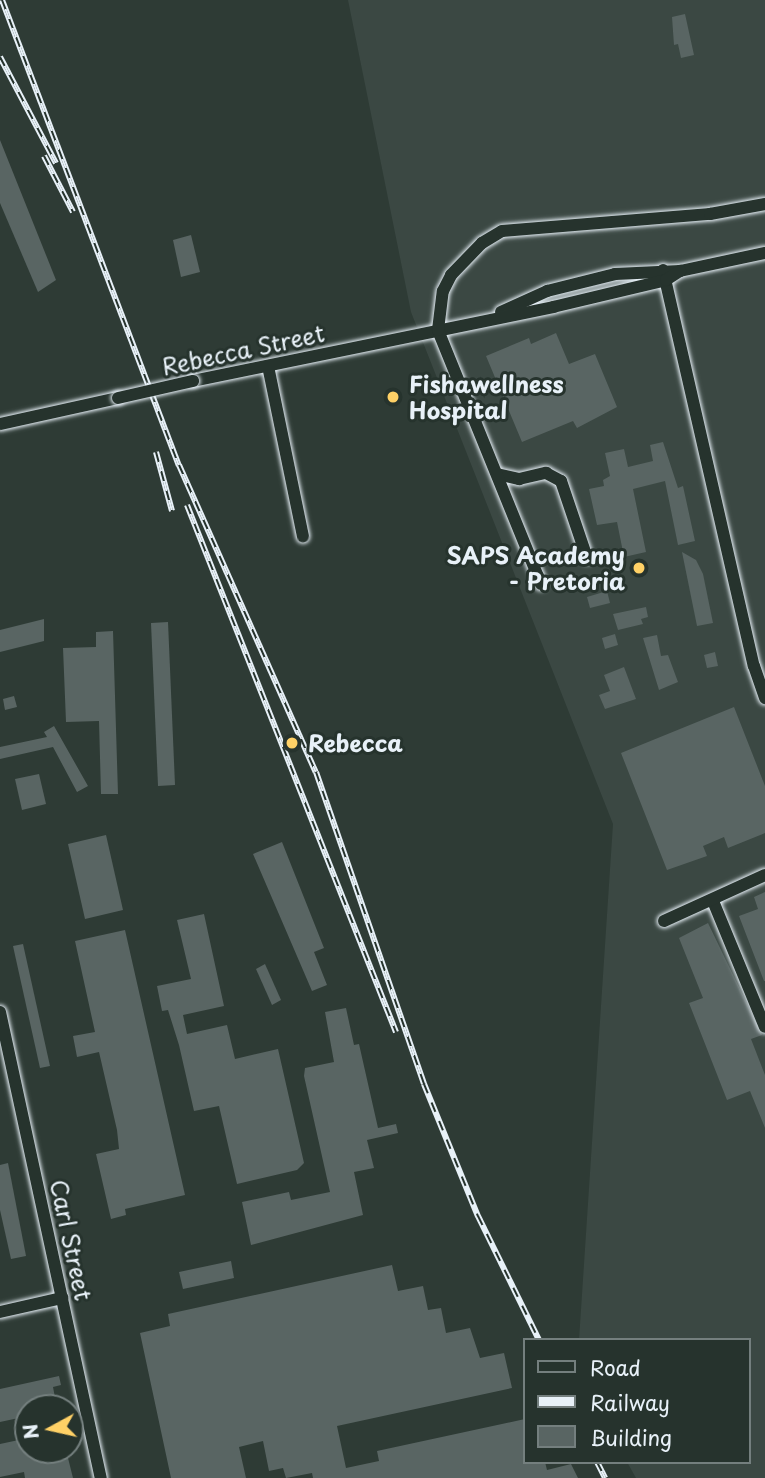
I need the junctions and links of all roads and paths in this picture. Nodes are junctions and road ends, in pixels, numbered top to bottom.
1 (765, 204) edge
2 (765, 253) edge
3 (665, 275) junction
4 (495, 316) junction
5 (438, 330) junction
6 (268, 366) junction
7 (0, 424) edge
8 (497, 474) junction
9 (303, 536) dead end
10 (587, 558) dead end
11 (541, 584) dead end
12 (765, 698) edge
13 (765, 875) edge
14 (713, 901) junction
15 (664, 921) dead end
16 (0, 1012) edge
17 (765, 1027) edge
18 (62, 1298) junction
19 (0, 1312) edge
20 (101, 1478) edge

1 - 5 street
2 - 3 street, Rebecca Street
3 - 4 street, Rebecca Street
3 - 4 street, Rebecca Street
3 - 12 street
4 - 5 street, Rebecca Street
5 - 6 street, Rebecca Street
5 - 8 street
6 - 7 street, Rebecca Street, bridge
6 - 9 street
8 - 10 street
8 - 11 street
13 - 14 street
14 - 15 street
14 - 17 street
16 - 18 street, Carl Street
18 - 19 street
18 - 20 street, Carl Street

